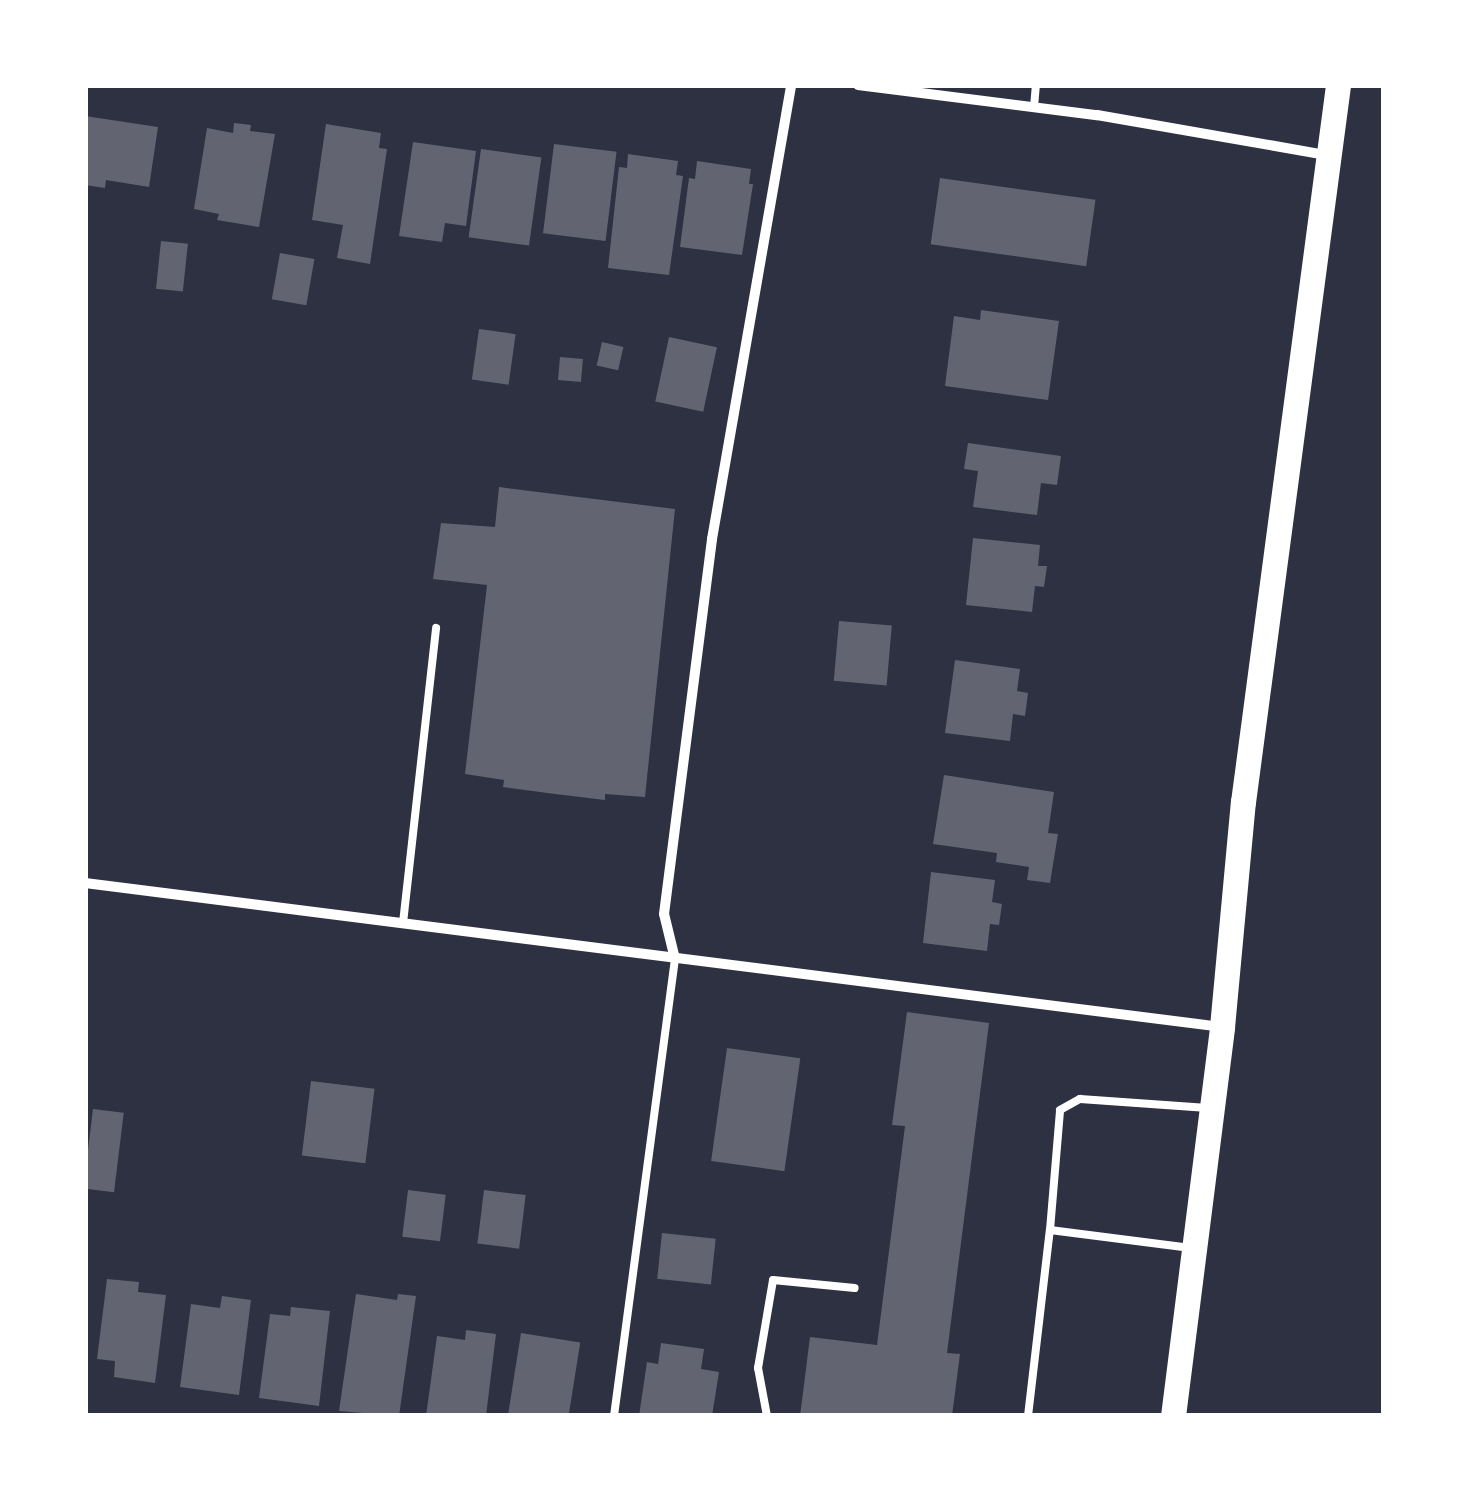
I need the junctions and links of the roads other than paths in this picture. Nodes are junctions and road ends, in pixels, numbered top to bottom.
1 (791, 85) edge
2 (858, 85) edge
3 (1036, 85) edge
4 (1338, 85) edge
5 (1034, 107) junction
6 (1329, 155) junction
7 (436, 628) dead end
8 (85, 882) edge
9 (403, 924) junction
10 (675, 959) junction
11 (1222, 1027) junction
12 (1212, 1109) junction
13 (1050, 1230) junction
14 (1195, 1248) junction
15 (855, 1288) dead end
16 (614, 1416) edge
17 (767, 1416) edge
18 (1028, 1416) edge
19 (1173, 1416) edge

1 - 10 street
2 - 5 street
3 - 5 lane
4 - 6 main road
5 - 6 street
6 - 11 main road
7 - 9 lane
8 - 9 street
9 - 10 street
10 - 11 street
10 - 16 lane
11 - 12 main road
12 - 13 lane
12 - 14 main road
13 - 14 lane
13 - 18 lane
14 - 19 main road
15 - 17 lane

